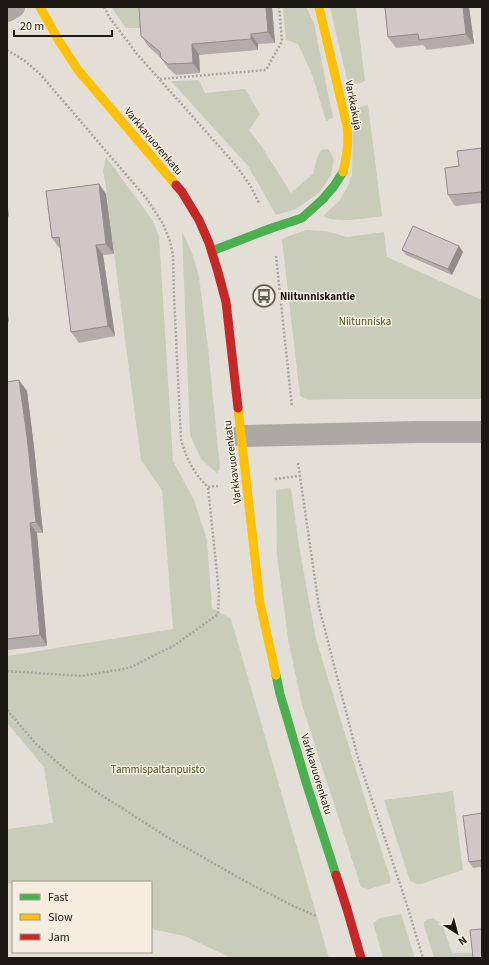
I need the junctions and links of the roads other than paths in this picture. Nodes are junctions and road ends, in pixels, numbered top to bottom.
1 (14, 7) edge
2 (40, 7) edge
3 (319, 7) edge
4 (7, 11) edge
5 (212, 251) junction
6 (482, 432) edge
7 (240, 436) junction
8 (361, 958) edge

1 - 4 street
2 - 5 street, Varkkavuorenkatu
3 - 5 street, Varkkakuja
5 - 7 street, Varkkavuorenkatu
6 - 7 street
7 - 8 street, Varkkavuorenkatu

